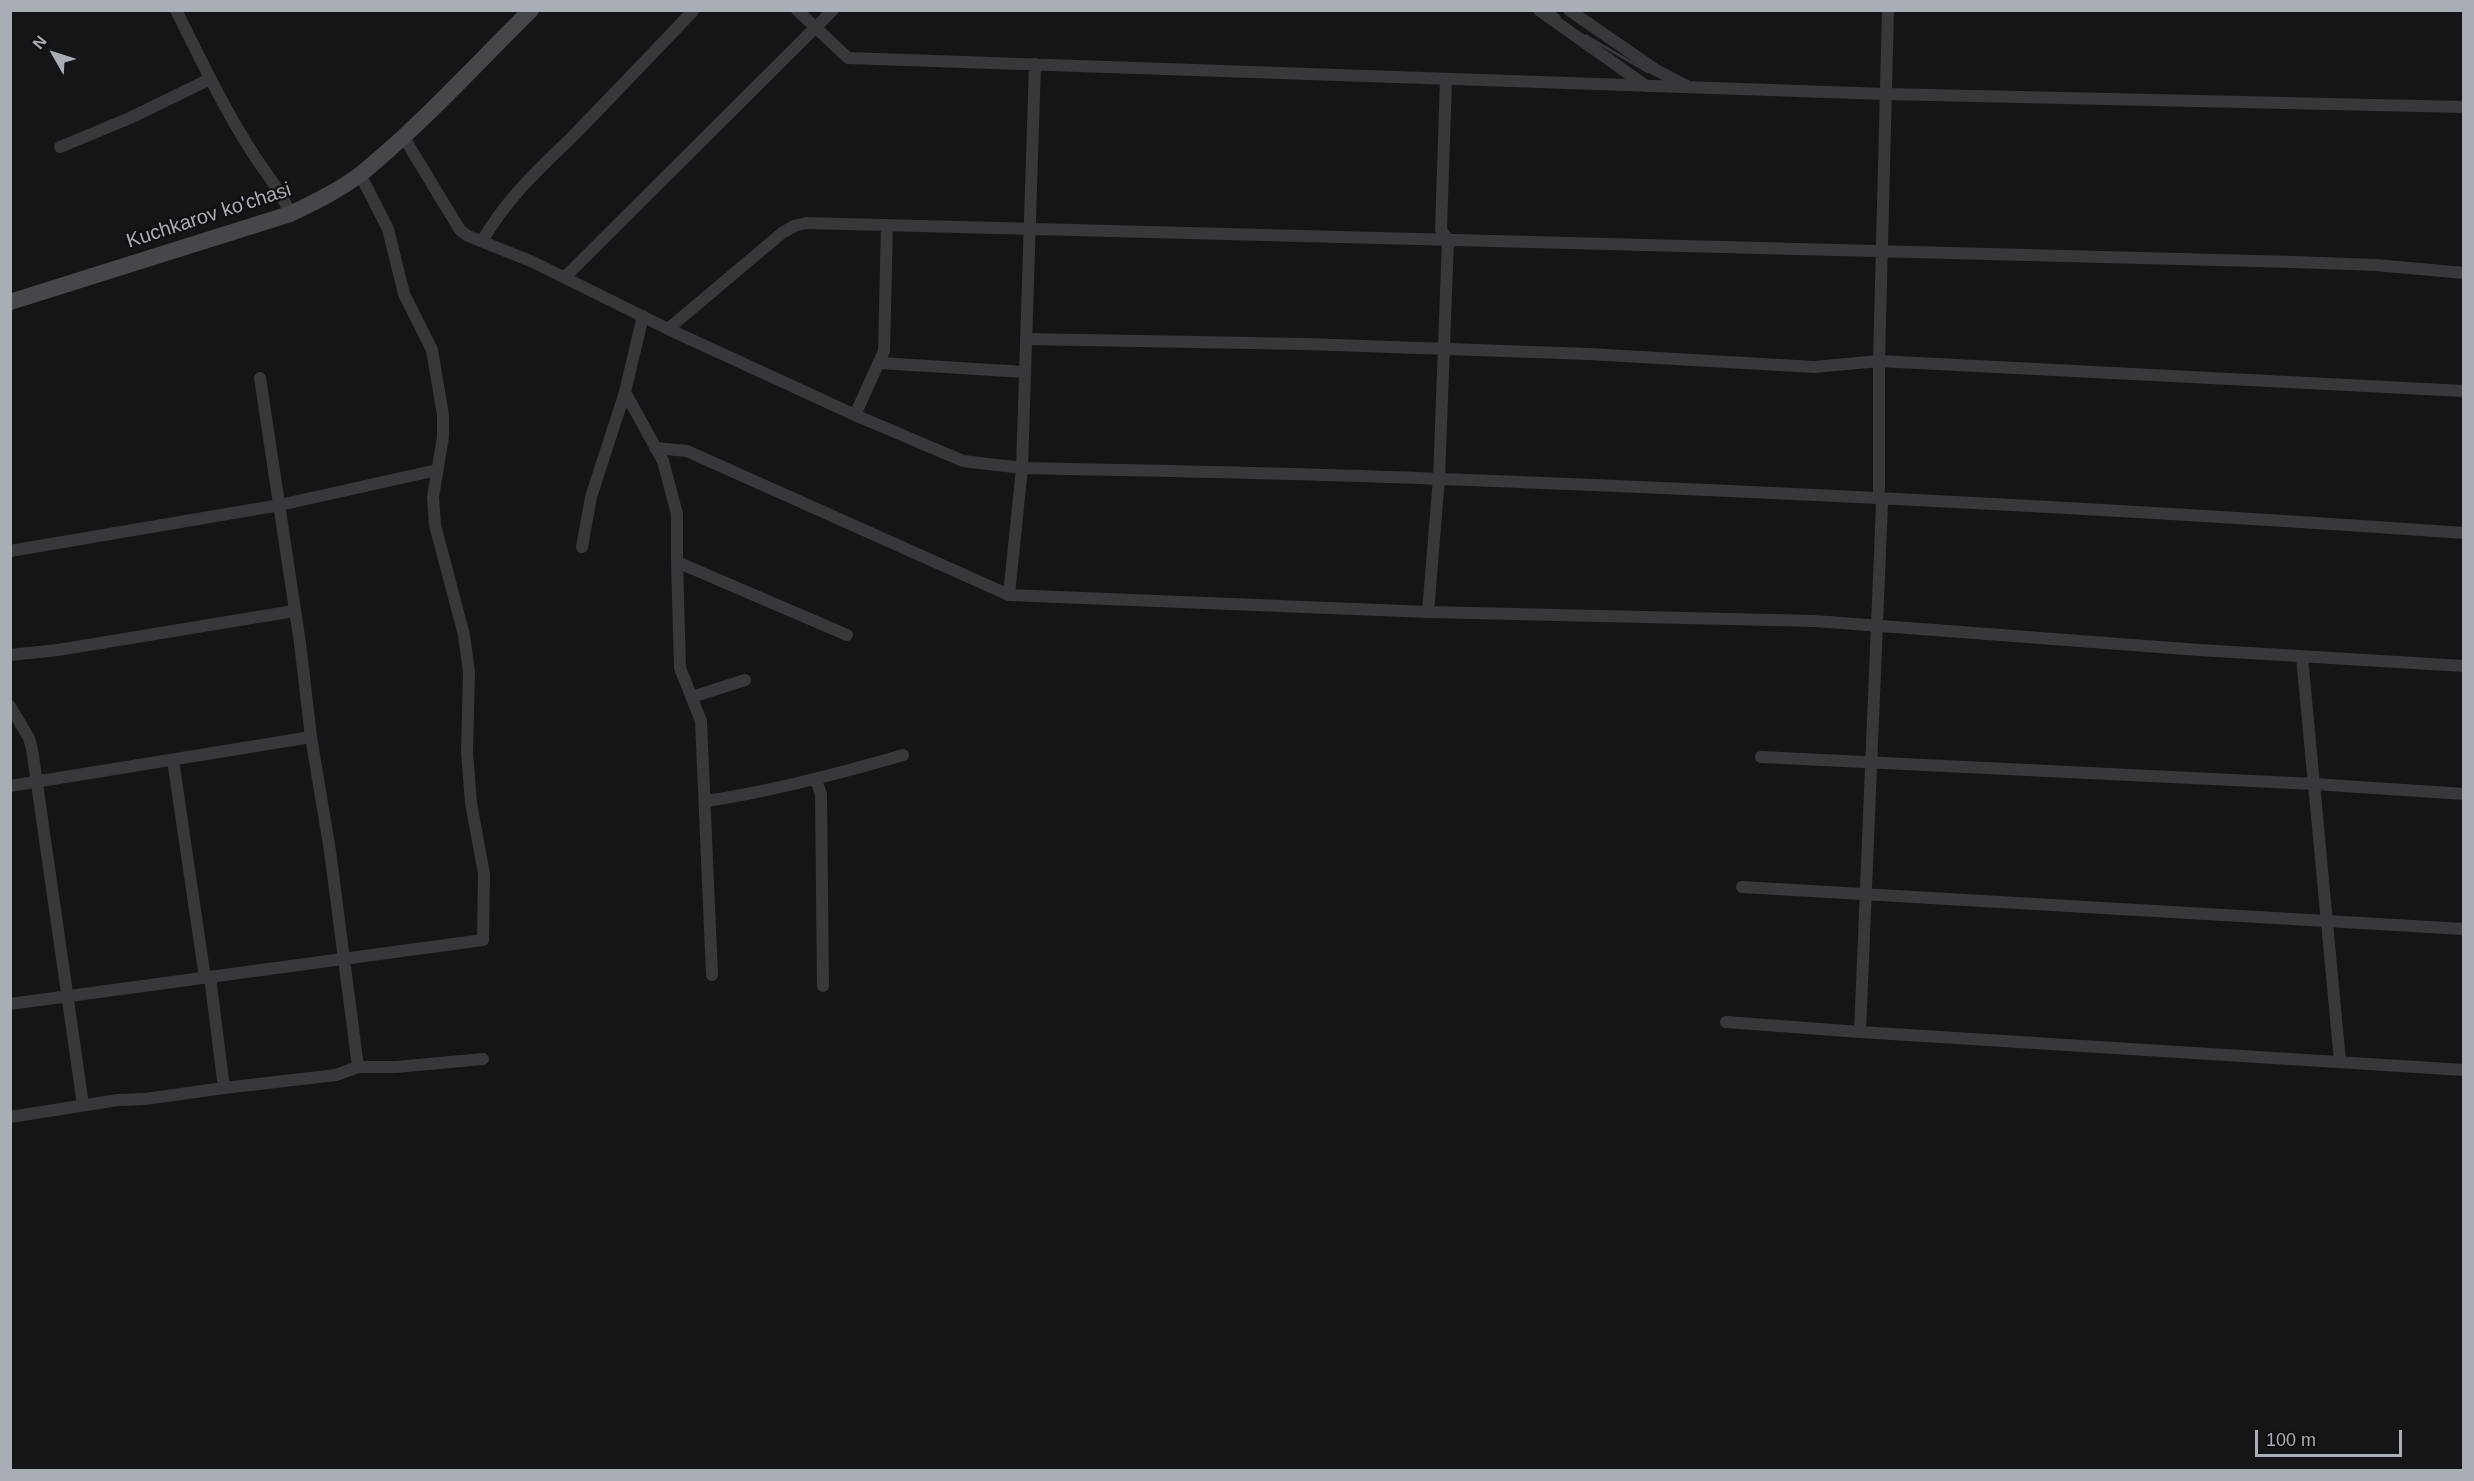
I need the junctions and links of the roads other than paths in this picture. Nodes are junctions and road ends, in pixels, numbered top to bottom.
1 (176, 10) edge
2 (531, 10) edge
3 (797, 10) edge
4 (833, 10) edge
5 (1539, 10) edge
6 (1569, 10) edge
7 (1888, 10) edge
8 (693, 11) edge
9 (815, 29) junction
10 (1035, 64) junction
11 (210, 79) junction
12 (1446, 79) junction
13 (1646, 86) junction
14 (1690, 87) junction
15 (1886, 94) junction
16 (2463, 107) edge
17 (403, 136) junction
18 (60, 147) dead end
19 (360, 174) junction
20 (290, 214) junction
21 (887, 225) junction
22 (1029, 229) junction
23 (1448, 240) junction
24 (482, 241) junction
25 (1881, 252) junction
26 (2463, 273) edge
27 (565, 277) junction
28 (10, 302) edge
29 (643, 316) junction
30 (668, 329) junction
31 (1027, 339) junction
32 (1444, 349) junction
33 (1879, 361) junction
34 (880, 363) junction
35 (1024, 372) junction
36 (260, 378) dead end
37 (2463, 391) edge
38 (625, 392) junction
39 (855, 415) junction
40 (655, 448) junction
41 (1022, 468) junction
42 (437, 470) junction
43 (1439, 478) junction
44 (1879, 498) junction
45 (280, 505) junction
46 (2463, 533) edge
47 (582, 547) dead end
48 (10, 551) edge
49 (676, 562) junction
50 (1009, 595) junction
51 (294, 611) junction
52 (1428, 612) junction
53 (1876, 626) junction
54 (847, 635) dead end
55 (10, 655) edge
56 (2302, 657) junction
57 (2463, 666) edge
58 (745, 680) dead end
59 (692, 697) junction
60 (10, 706) edge
61 (311, 737) junction
62 (903, 755) dead end
63 (1761, 757) dead end
64 (173, 760) junction
65 (1873, 763) junction
66 (816, 780) junction
67 (36, 783) junction
68 (2314, 784) junction
69 (10, 786) edge
70 (2463, 795) edge
71 (706, 801) junction
72 (1742, 887) dead end
73 (1867, 895) junction
74 (2327, 922) junction
75 (2463, 929) edge
76 (344, 960) junction
77 (712, 975) dead end
78 (207, 977) junction
79 (823, 986) dead end
80 (67, 997) junction
81 (10, 1004) edge
82 (1726, 1022) dead end
83 (1860, 1032) junction
84 (483, 1059) dead end
85 (2340, 1060) junction
86 (358, 1067) junction
87 (2463, 1070) edge
88 (224, 1088) junction
89 (83, 1105) junction
90 (10, 1117) edge

1 - 11 street
2 - 17 main road, Kuchkarov ko'chasi
3 - 9 street
4 - 9 street
5 - 13 street
6 - 14 street
7 - 15 street
8 - 24 street
9 - 10 street
9 - 27 street
10 - 12 street
10 - 22 street
11 - 18 street
11 - 20 street
12 - 13 street
12 - 23 street
13 - 14 street
14 - 15 street
15 - 16 street
15 - 25 street
17 - 19 main road, Kuchkarov ko'chasi
17 - 24 street
19 - 20 main road, Kuchkarov ko'chasi
19 - 42 street
20 - 28 main road, Kuchkarov ko'chasi
21 - 22 street
21 - 30 street
21 - 34 street
22 - 23 street
22 - 31 street
23 - 25 street
23 - 32 street
24 - 27 street
25 - 26 street
25 - 33 street
27 - 29 street
29 - 30 street
29 - 38 street
30 - 39 street
31 - 32 street
31 - 35 street
32 - 33 street
32 - 43 street
33 - 37 street
33 - 44 street
34 - 35 street
34 - 39 street
35 - 41 street
36 - 45 street
38 - 40 street
38 - 47 street
39 - 41 street
40 - 49 street
40 - 50 street
41 - 43 street
41 - 50 street
42 - 45 street
42 - 76 street
43 - 44 street
43 - 52 street
44 - 46 street
44 - 53 street
45 - 48 street
45 - 51 street
49 - 54 street
49 - 59 street
50 - 52 street
51 - 55 street
51 - 61 street
52 - 53 street
53 - 56 street
53 - 65 street
56 - 57 street
56 - 68 street
58 - 59 street
59 - 71 street
60 - 67 street
61 - 64 street
61 - 76 street
62 - 66 street
63 - 65 street
64 - 67 street
64 - 78 street
65 - 68 street
65 - 73 street
66 - 71 street
66 - 79 street
67 - 69 street
67 - 80 street
68 - 70 street
68 - 74 street
71 - 77 street
72 - 73 street
73 - 74 street
73 - 83 street
74 - 75 street
74 - 85 street
76 - 78 street
76 - 86 street
78 - 80 street
78 - 88 street
80 - 81 street
80 - 89 street
82 - 83 street
83 - 85 street
84 - 86 street
85 - 87 street
86 - 88 street
88 - 89 street
89 - 90 street

